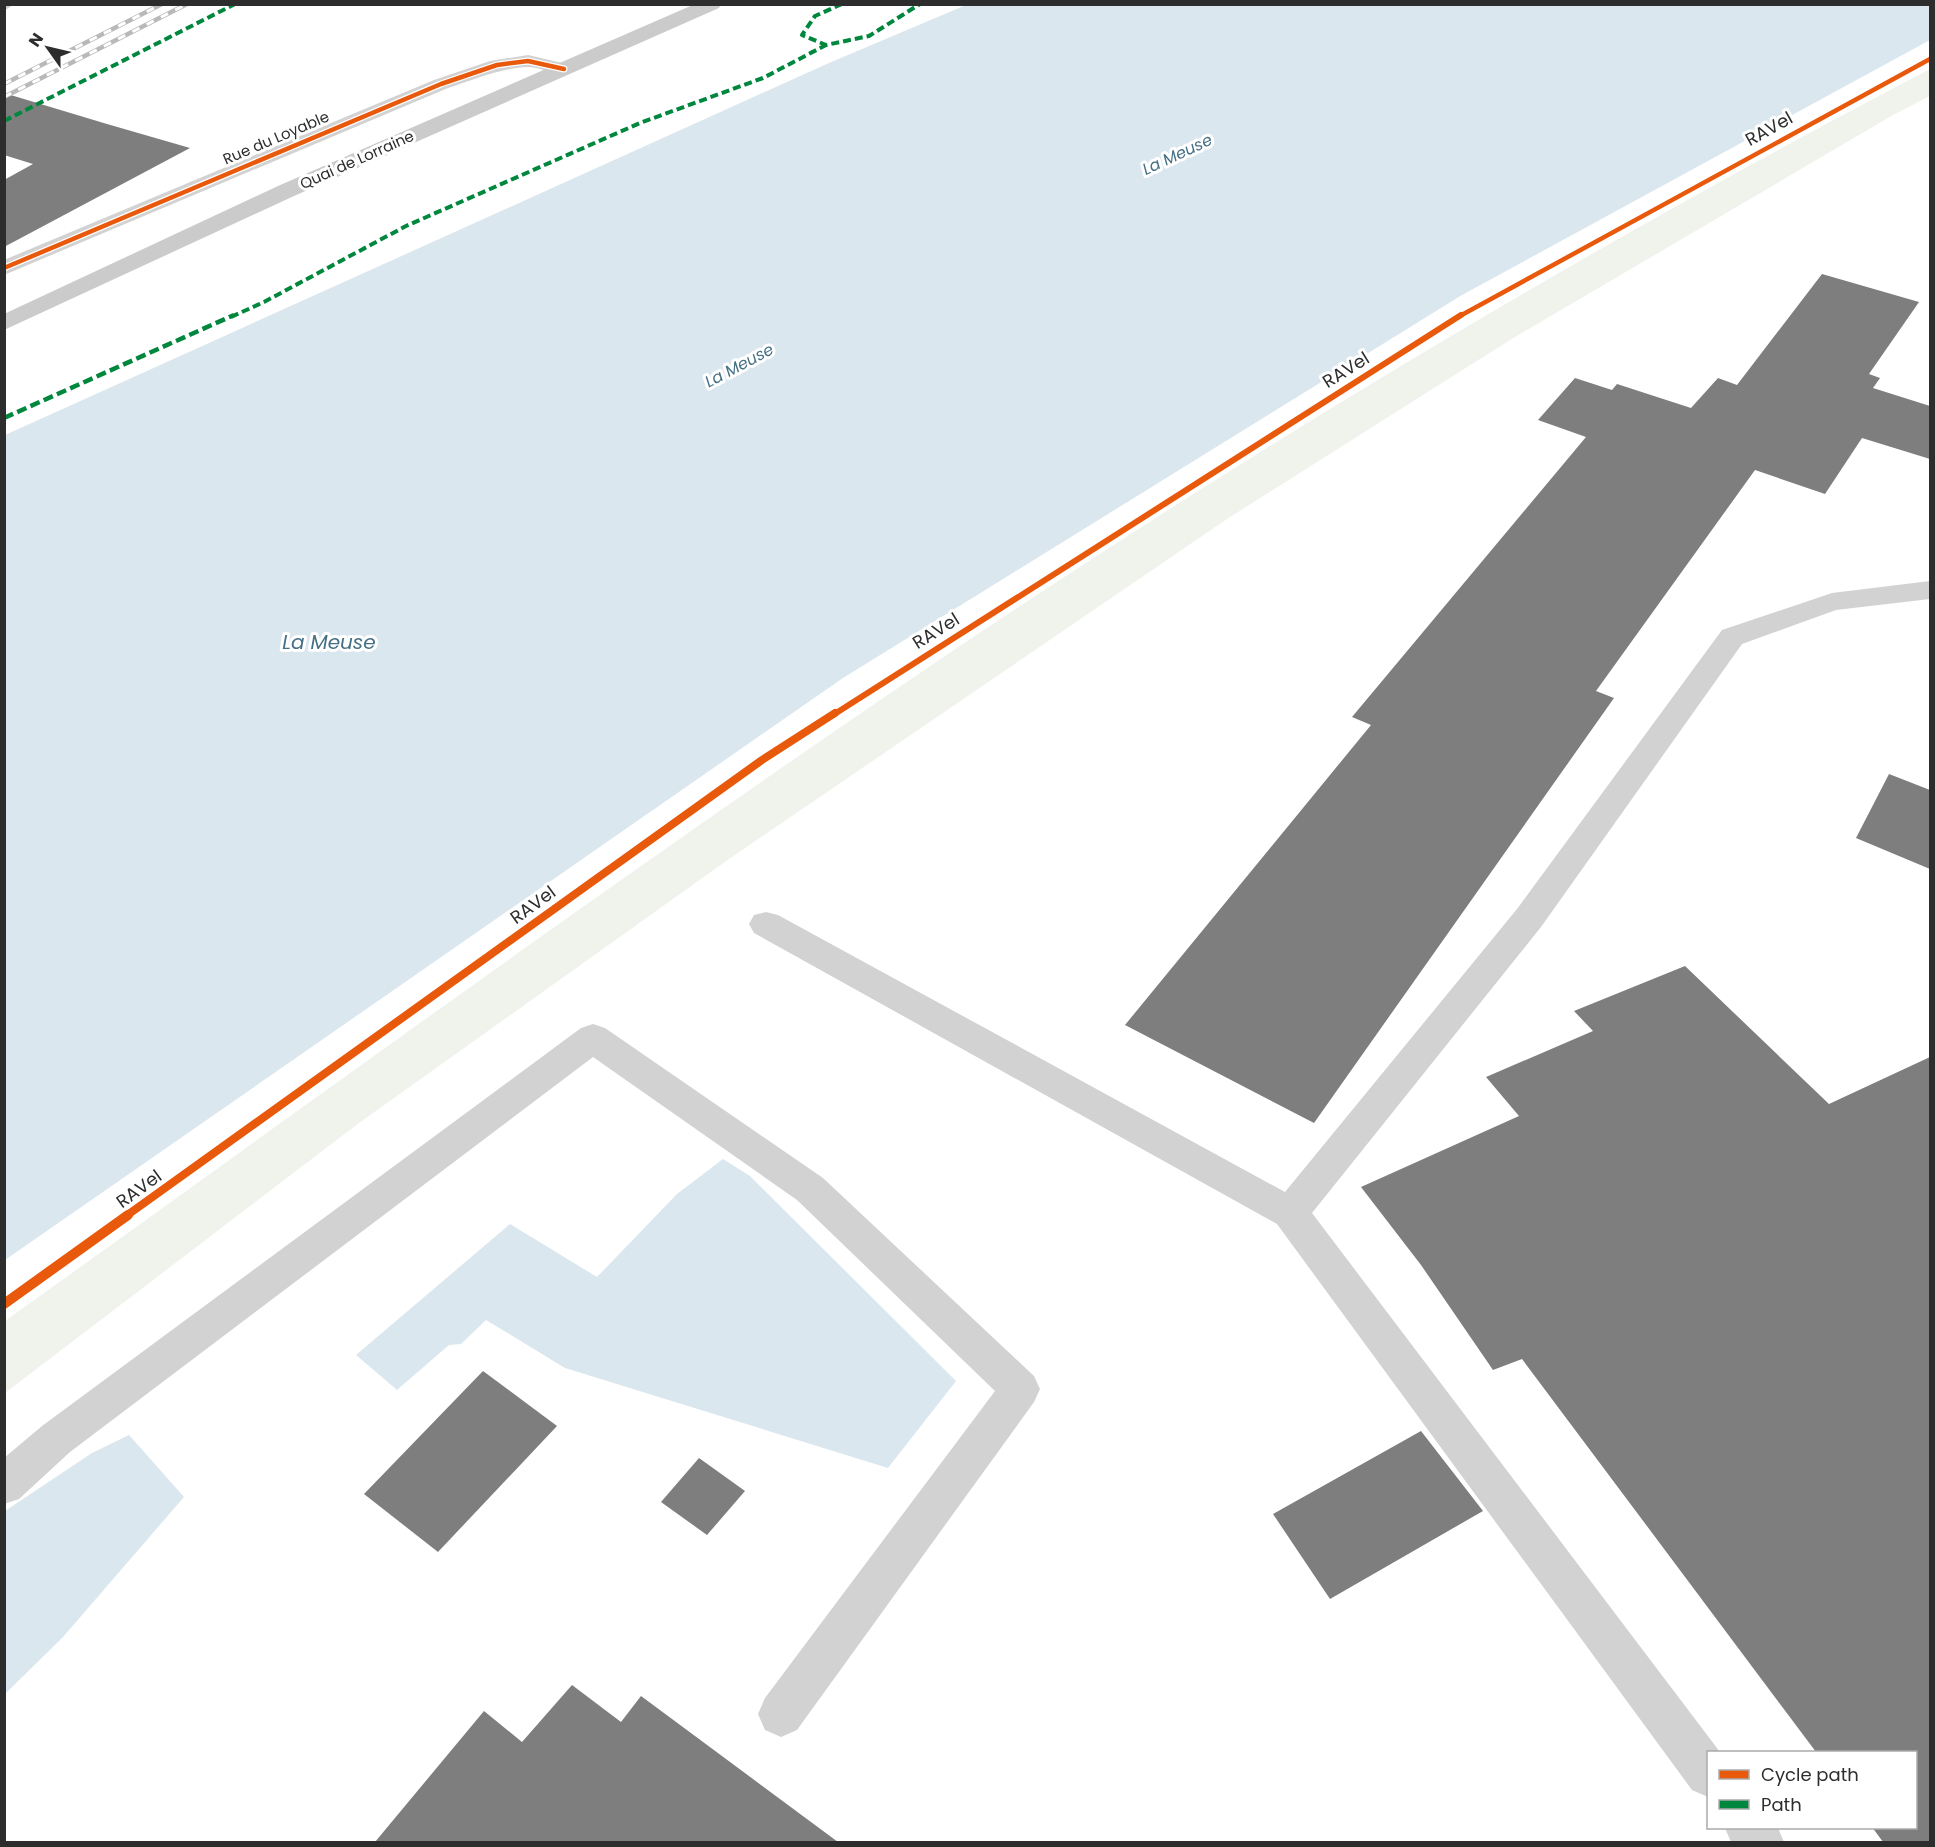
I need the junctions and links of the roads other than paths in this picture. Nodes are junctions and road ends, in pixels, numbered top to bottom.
1 (712, 4) edge
2 (564, 69) junction
3 (4, 267) edge
4 (4, 323) edge
5 (1930, 591) edge
6 (765, 924) dead end
7 (1290, 1213) junction
8 (4, 1485) edge
9 (781, 1714) dead end
10 (1707, 1773) edge
11 (1750, 1829) edge
12 (1760, 1842) edge

1 - 2 main road, Quai de Lorraine
2 - 3 street, Rue du Loyable
2 - 4 main road, Quai de Lorraine
5 - 7 street
6 - 7 street
7 - 10 street
8 - 9 street
11 - 12 street

